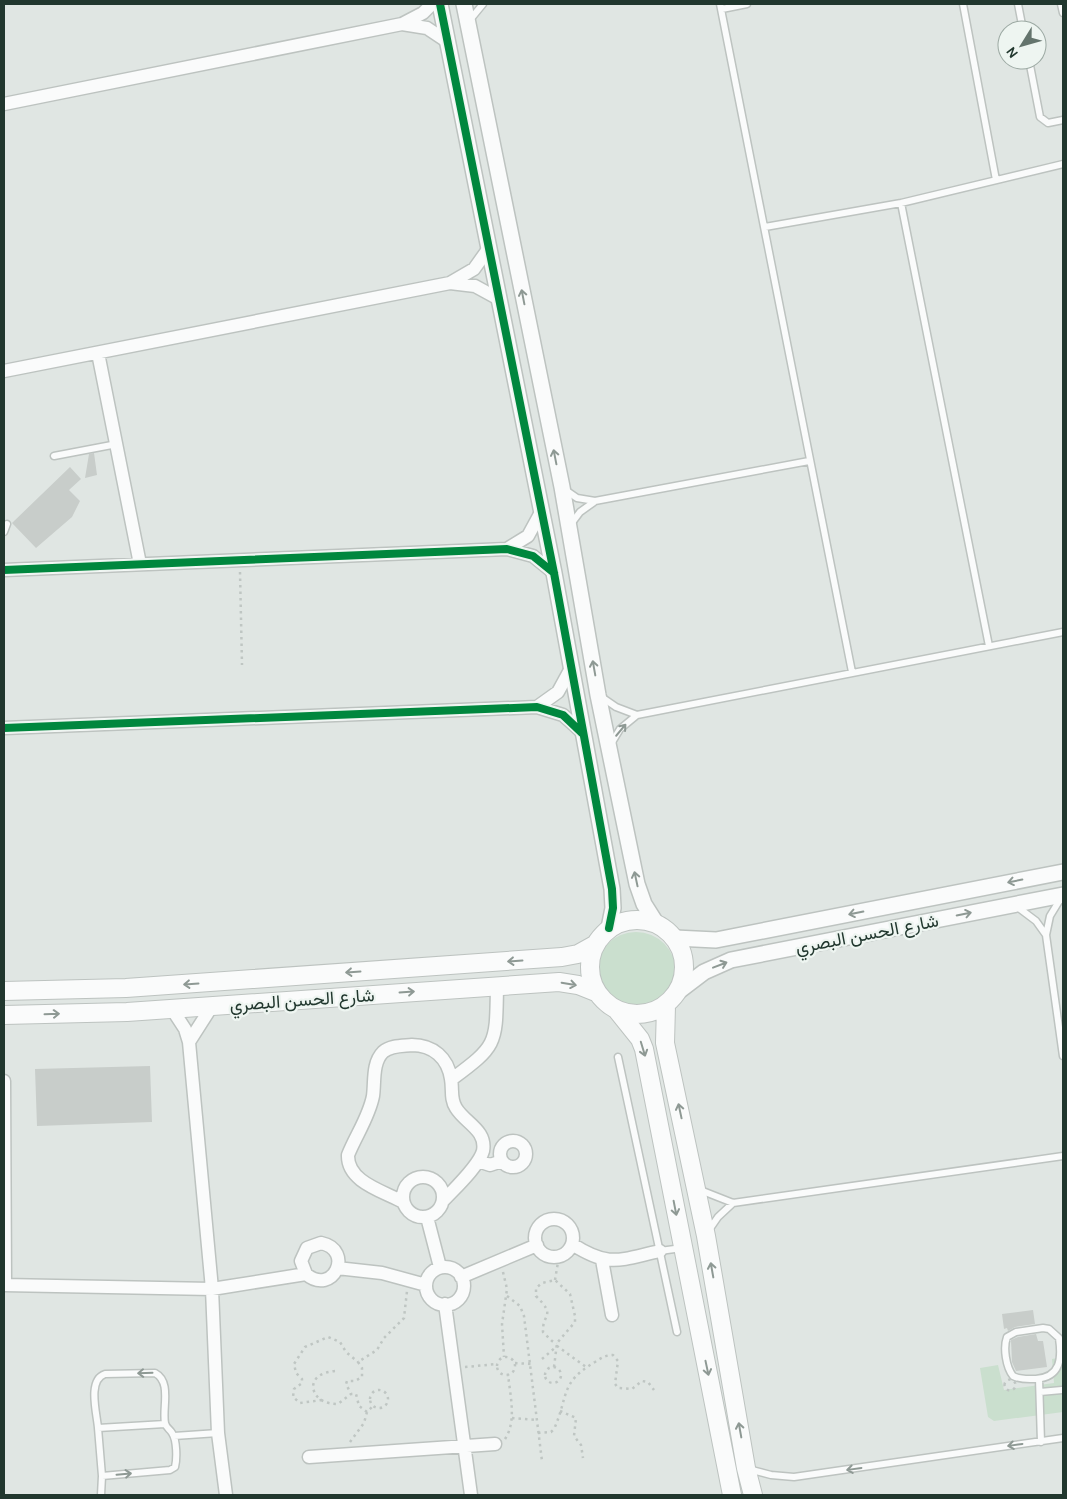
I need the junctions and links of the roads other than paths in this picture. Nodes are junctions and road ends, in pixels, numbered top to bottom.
1 (432, 4) edge
2 (440, 4) edge
3 (464, 4) edge
4 (482, 4) edge
5 (747, 4) edge
6 (963, 4) edge
7 (1018, 4) edge
8 (1061, 4) edge
9 (721, 6) edge
10 (1063, 13) edge
11 (1021, 20) edge
12 (402, 24) junction
13 (468, 24) junction
14 (448, 42) junction
15 (1031, 70) edge
16 (4, 104) edge
17 (1063, 120) edge
18 (1063, 164) edge
19 (996, 180) junction
20 (901, 203) junction
21 (765, 227) junction
22 (489, 248) junction
23 (450, 282) junction
24 (497, 298) junction
25 (98, 353) junction
26 (4, 371) edge
27 (117, 444) junction
28 (54, 456) dead end
29 (809, 461) junction
30 (562, 487) junction
31 (595, 501) junction
32 (540, 514) junction
33 (7, 524) dead end
34 (569, 527) junction
35 (4, 532) edge
36 (508, 549) junction
37 (140, 564) junction
38 (4, 570) edge
39 (554, 572) junction
40 (1063, 632) edge
41 (989, 646) junction
42 (570, 670) junction
43 (852, 672) junction
44 (598, 695) junction
45 (537, 707) junction
46 (637, 715) junction
47 (4, 728) edge
48 (583, 733) junction
49 (609, 748) junction
50 (1063, 872) edge
51 (1063, 895) edge
52 (1013, 905) junction
53 (656, 923) junction
54 (609, 928) junction
55 (1046, 935) junction
56 (675, 938) junction
57 (596, 944) junction
58 (497, 986) junction
59 (4, 991) edge
60 (679, 991) junction
61 (598, 993) junction
62 (212, 1006) junction
63 (666, 1006) junction
64 (172, 1009) junction
65 (616, 1009) junction
66 (4, 1015) edge
67 (189, 1042) junction
68 (618, 1056) dead end
69 (1063, 1056) edge
70 (452, 1080) junction
71 (4, 1081) edge
72 (1063, 1156) edge
73 (502, 1160) dead end
74 (478, 1161) junction
75 (696, 1188) junction
76 (443, 1201) junction
77 (403, 1202) junction
78 (733, 1203) junction
79 (427, 1217) junction
80 (706, 1236) junction
81 (572, 1244) junction
82 (537, 1245) junction
83 (682, 1248) junction
84 (660, 1252) junction
85 (602, 1260) junction
86 (440, 1267) junction
87 (337, 1268) junction
88 (306, 1274) junction
89 (461, 1277) junction
90 (4, 1285) edge
91 (426, 1286) junction
92 (212, 1289) junction
93 (445, 1304) junction
94 (612, 1315) dead end
95 (677, 1332) dead end
96 (1039, 1378) junction
97 (1062, 1390) edge
98 (1040, 1392) junction
99 (165, 1424) junction
100 (98, 1428) junction
101 (218, 1433) junction
102 (174, 1436) junction
103 (1063, 1438) edge
104 (1041, 1442) junction
105 (494, 1444) road end
106 (466, 1446) junction
107 (309, 1457) dead end
108 (746, 1468) junction
109 (102, 1476) junction
110 (101, 1495) edge
111 (226, 1495) edge
112 (471, 1495) edge
113 (732, 1495) edge
114 (753, 1495) edge

1 - 12 street
2 - 14 street
3 - 13 street
4 - 13 lane
5 - 9 lane
6 - 19 lane
7 - 11 lane
8 - 10 lane
9 - 21 lane
12 - 14 street
12 - 16 street
30 -> 13 street
14 - 22 street
15 - 17 lane
18 - 19 lane
19 - 20 lane
20 - 21 lane
20 - 41 lane
21 - 29 lane
22 - 23 street
22 - 24 street
23 - 24 street
23 - 25 street
24 - 32 street
25 - 26 street
25 - 27 street
27 - 28 lane
27 - 37 street
29 - 31 lane
29 - 43 lane
30 - 31 lane
30 - 34 street
31 - 34 lane
32 - 36 street
32 - 39 street
33 - 35 lane
44 -> 34 street
36 - 37 street
36 - 39 street
37 - 38 street
39 - 42 street
40 - 41 lane
41 - 43 lane
42 - 45 street
42 - 48 street
43 - 46 lane
44 - 46 lane
44 - 49 street
45 - 47 street
45 - 48 street
49 -> 46 lane
48 - 54 street
53 -> 49 street
50 -> 56 street, شارع الحسن البصري
51 - 52 street, شارع الحسن البصري
51 - 55 lane
52 - 55 lane
60 -> 52 street, شارع الحسن البصري
53 - 54 main road
53 - 56 main road
54 - 57 main road
55 - 69 lane
56 - 60 main road
57 -> 59 main road, شارع الحسن البصري
57 - 61 main road
58 -> 61 main road, شارع الحسن البصري
62 -> 58 main road, شارع الحسن البصري
58 - 70 street
60 - 63 main road
61 - 65 main road
62 - 64 main road, شارع الحسن البصري
62 - 67 street
63 - 65 main road
75 -> 63 main road
66 -> 64 main road, شارع الحسن البصري
64 - 67 street
65 -> 83 main road
67 - 92 street
68 - 84 lane
70 - 74 street
70 - 77 street
71 - 90 street
72 - 78 lane
73 - 74 street
74 - 76 street
75 - 78 lane
75 - 80 main road
76 - 77 street
76 - 79 street
77 - 79 street
78 - 80 lane
79 - 86 street
108 -> 80 main road
81 - 82 street
81 - 82 street
81 - 85 street
82 - 89 street
83 - 84 lane
83 -> 113 main road
84 - 85 street
84 - 95 lane
85 - 94 street
86 - 89 street
86 - 91 street
87 - 88 street
87 - 88 street
87 - 91 street
88 - 92 street
89 - 93 street
90 - 92 street
91 - 93 street
92 - 101 street
93 - 106 street
96 - 96 lane
96 - 98 lane
97 - 98 lane
98 - 104 lane
99 - 100 lane
99 -> 100 lane
99 - 102 lane
100 - 109 lane
101 - 102 lane
101 - 111 street
109 -> 102 lane
103 - 104 lane
104 -> 108 lane
105 - 106 street
106 - 107 street
106 - 112 street
108 - 114 main road
109 - 110 lane

